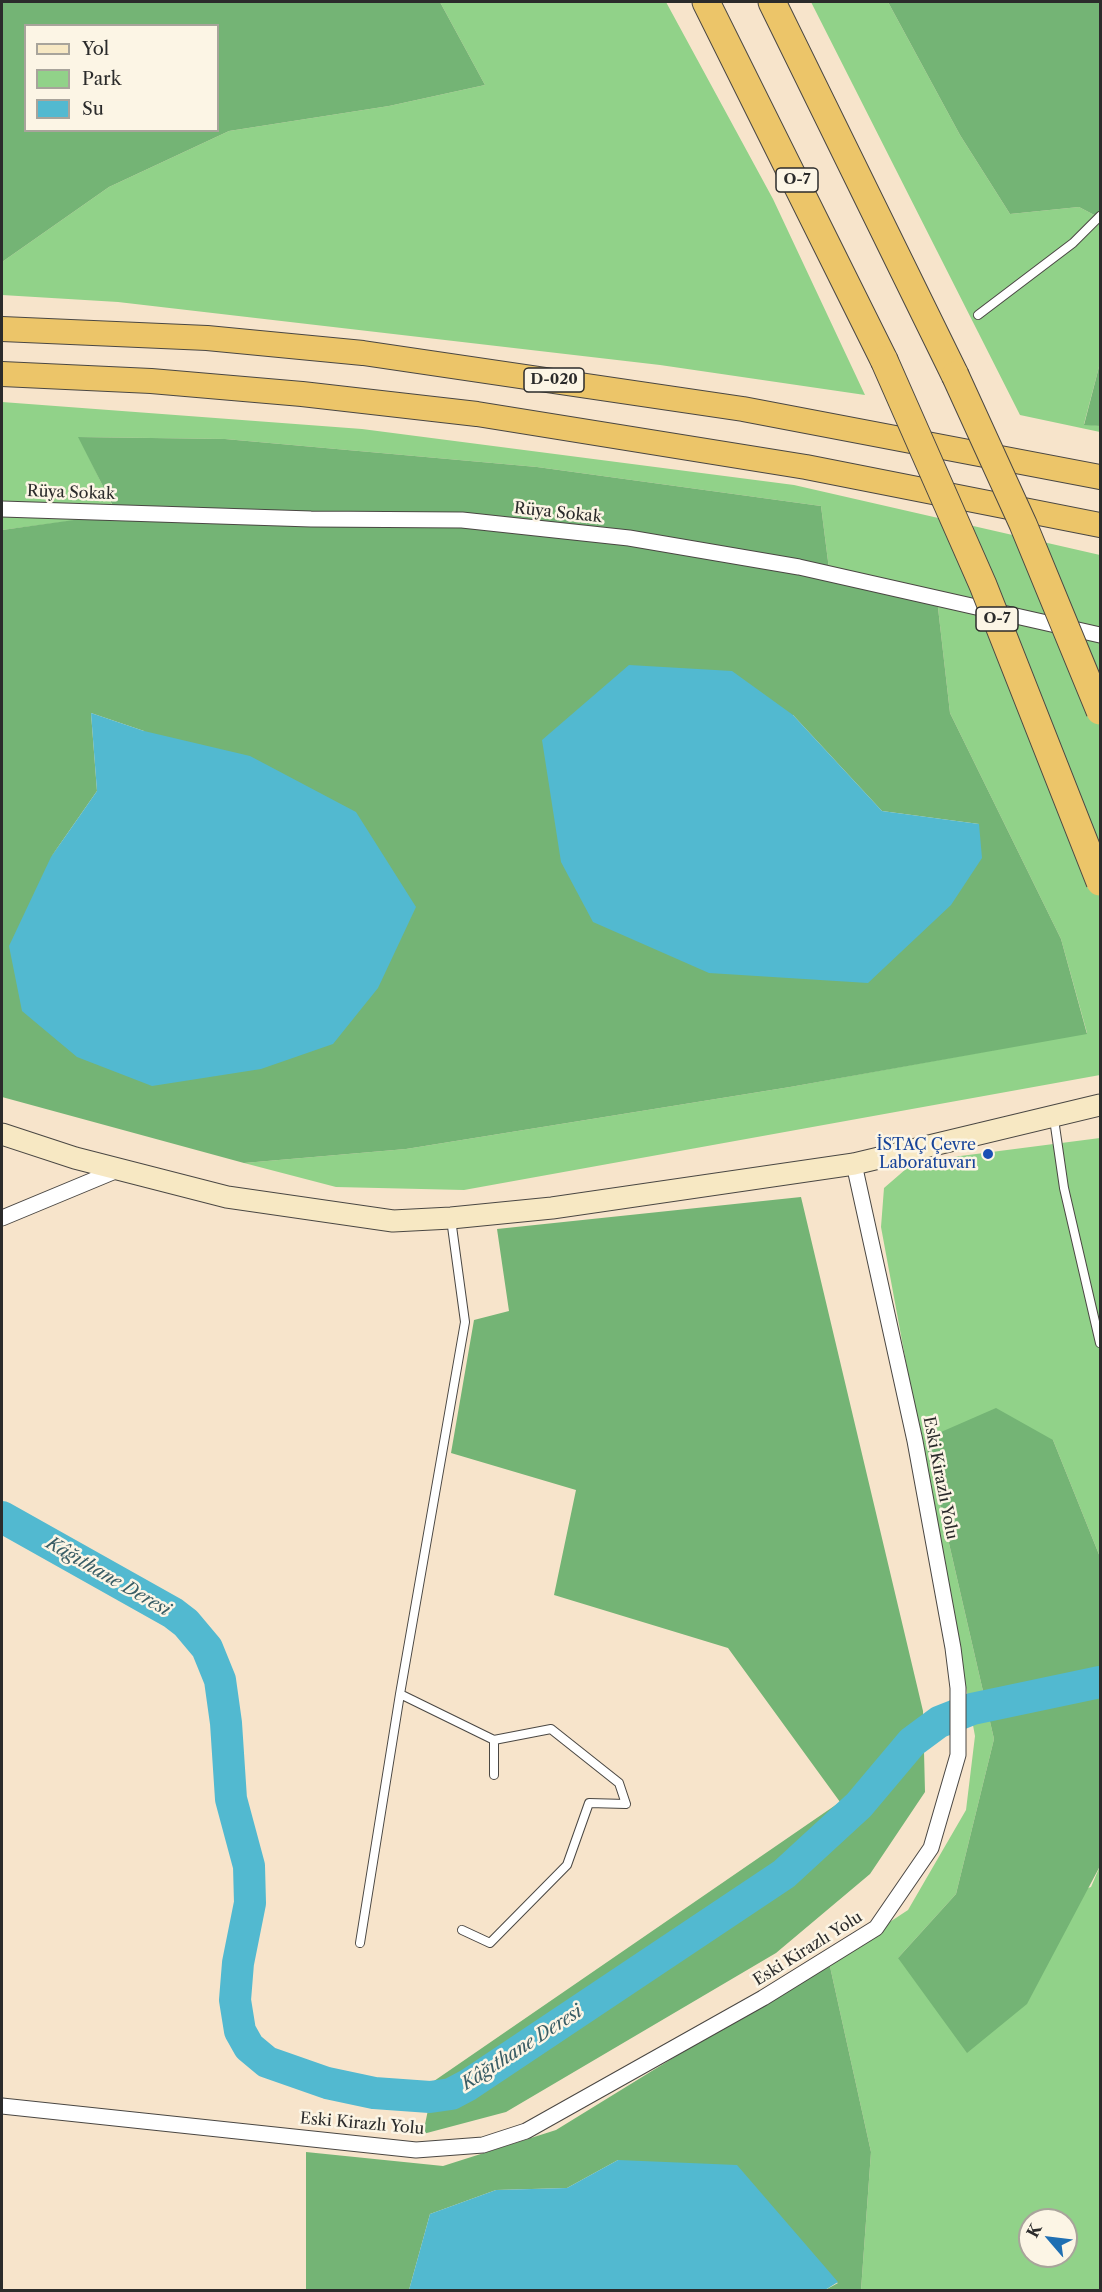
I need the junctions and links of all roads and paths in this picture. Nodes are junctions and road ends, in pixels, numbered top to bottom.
1 (706, 2) edge
2 (772, 2) edge
3 (1101, 216) edge
4 (978, 315) dead end
5 (2, 328) edge
6 (2, 374) edge
7 (1101, 477) edge
8 (2, 509) edge
9 (1101, 525) edge
10 (1101, 635) edge
11 (1101, 711) edge
12 (1101, 882) edge
13 (1101, 1105) edge
14 (1053, 1116) junction
15 (2, 1134) edge
16 (854, 1164) junction
17 (120, 1169) junction
18 (2, 1218) edge
19 (451, 1218) junction
20 (1101, 1343) edge
21 (400, 1694) junction
22 (494, 1740) junction
23 (494, 1775) dead end
24 (462, 1930) dead end
25 (360, 1942) dead end
26 (2, 2106) edge

1 - 12 highway, O-7, bridge
2 - 11 highway, bridge
3 - 4 lane
5 - 7 highway, D-020
6 - 9 highway
8 - 10 street, Rüya Sokak
13 - 14 main road
14 - 16 main road
14 - 20 lane
15 - 17 main road
16 - 19 main road
16 - 26 street, Eski Kirazlı Yolu
17 - 18 street
17 - 19 main road
19 - 21 lane
21 - 22 lane
21 - 25 lane
22 - 23 lane
22 - 24 lane

